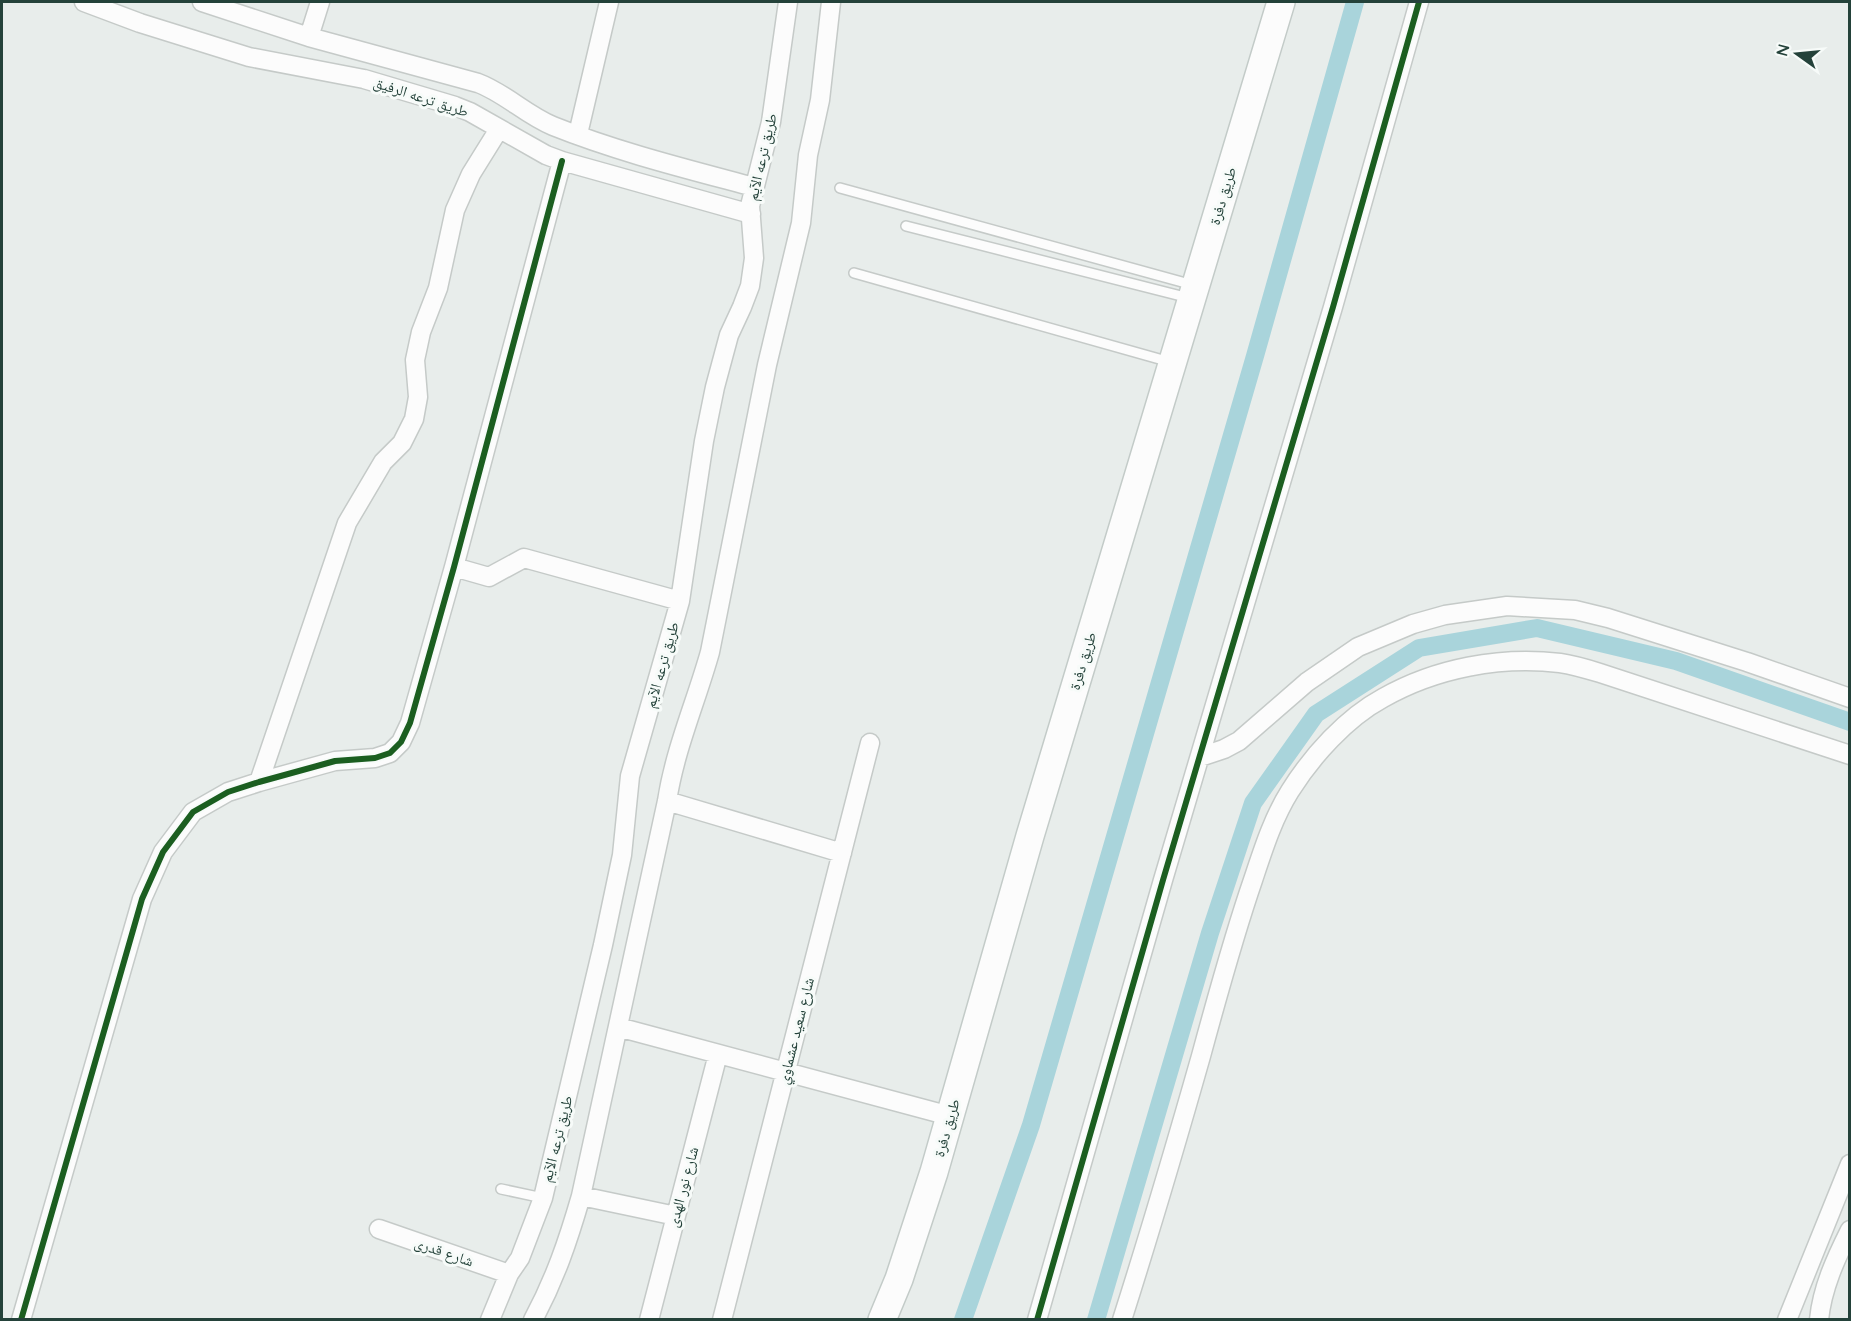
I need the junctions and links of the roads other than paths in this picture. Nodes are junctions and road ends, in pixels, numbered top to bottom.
1 (84, 2) edge
2 (202, 2) edge
3 (320, 2) edge
4 (609, 2) edge
5 (788, 2) edge
6 (831, 2) edge
7 (1281, 2) edge
8 (1419, 2) edge
9 (247, 9) edge
10 (309, 38) junction
11 (499, 129) junction
12 (578, 135) junction
13 (562, 161) junction
14 (754, 186) junction
15 (840, 188) dead end
16 (751, 214) junction
17 (906, 226) dead end
18 (854, 273) dead end
19 (1194, 292) junction
20 (1172, 363) junction
21 (454, 567) junction
22 (681, 601) junction
23 (1850, 698) edge
24 (870, 743) dead end
25 (1850, 754) edge
26 (1200, 757) junction
27 (259, 782) junction
28 (667, 801) junction
29 (842, 852) junction
30 (618, 1027) junction
31 (718, 1054) junction
32 (786, 1072) junction
33 (950, 1116) junction
34 (1850, 1164) edge
35 (501, 1189) dead end
36 (581, 1196) junction
37 (543, 1198) junction
38 (676, 1216) junction
39 (379, 1229) dead end
40 (1850, 1230) edge
41 (509, 1274) junction
42 (21, 1320) edge
43 (490, 1320) edge
44 (533, 1320) edge
45 (649, 1320) edge
46 (723, 1320) edge
47 (882, 1320) edge
48 (1037, 1320) edge
49 (1122, 1320) edge
50 (1787, 1320) edge
51 (1819, 1320) edge

1 - 11 street, طريق ترعه الرفيق
2 - 9 street, طريق ترعه الرفيق
3 - 10 street
4 - 12 street
5 - 14 street, طريق ترعه الآيم
6 - 28 street
7 - 19 main road, طريق دفرة
8 - 26 street
9 - 10 street, طريق ترعه الرفيق
10 - 12 street, طريق ترعه الرفيق
11 - 13 street, طريق ترعه الرفيق
11 - 27 street
12 - 14 street, طريق ترعه الرفيق
13 - 16 street, طريق ترعه الرفيق
13 - 21 street
14 - 16 street, طريق ترعه الآيم
15 - 19 lane
16 - 22 street, طريق ترعه الآيم
17 - 19 lane
18 - 20 lane
19 - 20 main road, طريق دفرة
20 - 33 main road, طريق دفرة
21 - 22 street
21 - 27 street
22 - 37 street, طريق ترعه الآيم
23 - 26 street
24 - 29 street, شارع سعيد عشماوي
25 - 49 street
26 - 48 street
27 - 42 street
28 - 29 street
28 - 30 street
29 - 32 street, شارع سعيد عشماوي
30 - 31 street
30 - 36 street
31 - 32 street
31 - 38 street, شارع نور الهدى
32 - 33 street
32 - 46 street, شارع سعيد عشماوي
33 - 47 main road, طريق دفرة
34 - 50 street
35 - 37 lane
36 - 38 street
36 - 44 street
37 - 41 street, طريق ترعه الآيم
38 - 45 street, شارع نور الهدى
39 - 41 street, شارع قدرى
40 - 51 street
41 - 43 street, طريق ترعه الآيم

